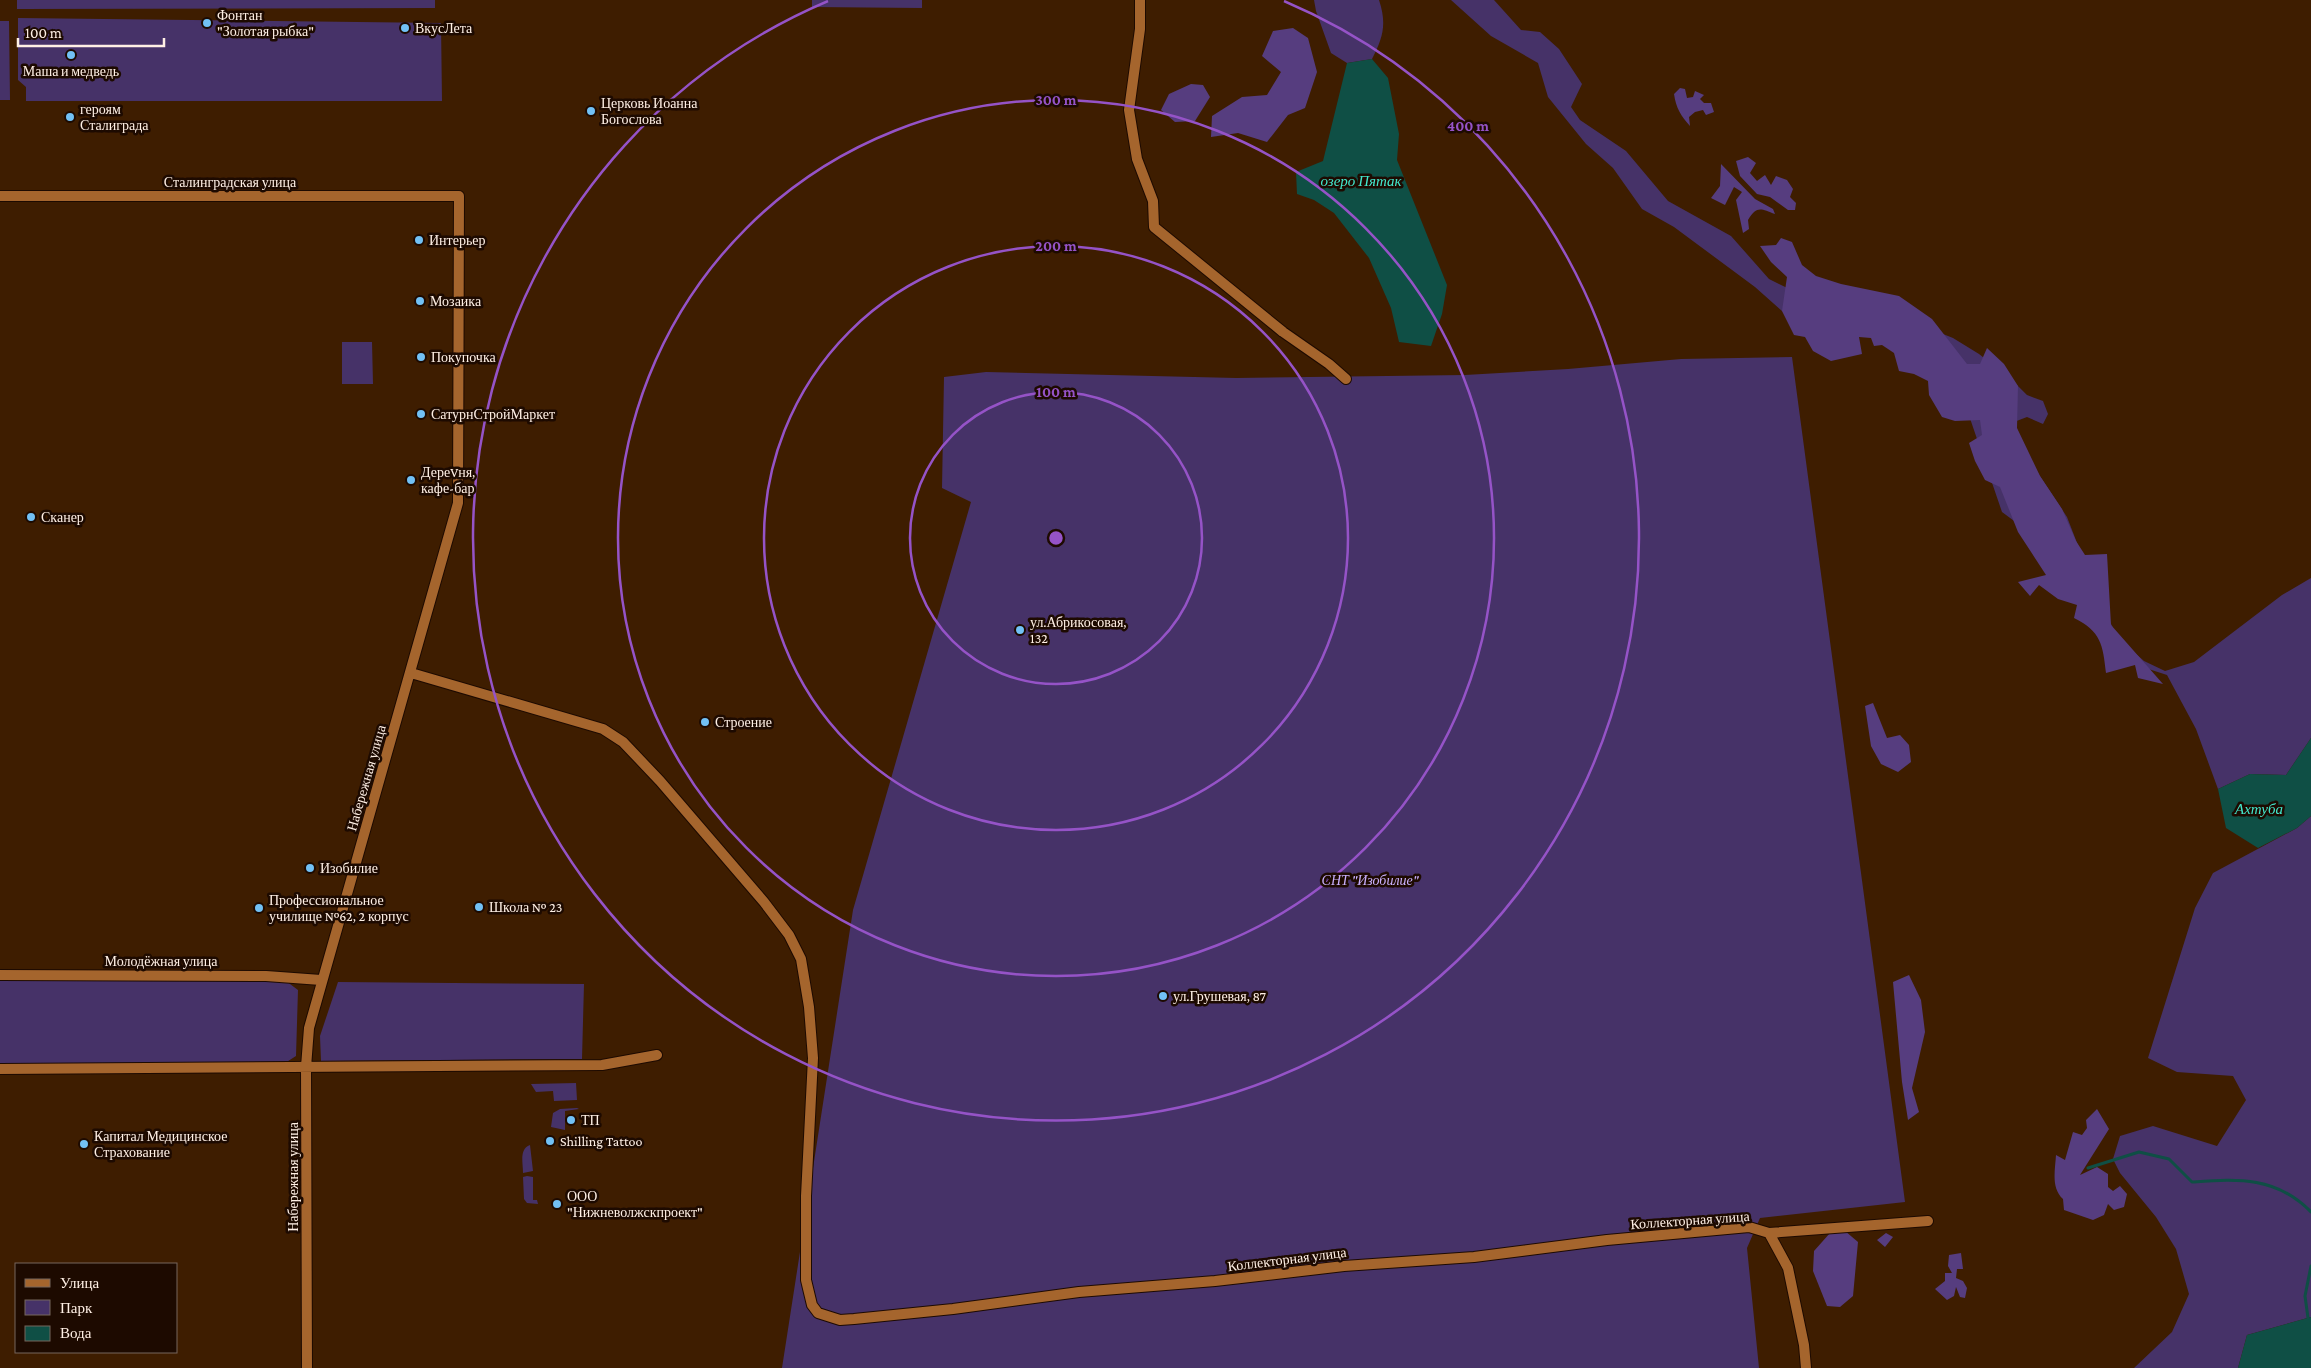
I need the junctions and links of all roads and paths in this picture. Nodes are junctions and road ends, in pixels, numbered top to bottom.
1 (1140, 0) edge
2 (0, 196) edge
3 (459, 196) joint
4 (1346, 379) dead end
5 (411, 673) junction
6 (0, 974) edge
7 (322, 980) junction
8 (658, 1055) dead end
9 (306, 1067) junction
10 (0, 1068) edge
11 (1928, 1220) dead end
12 (1769, 1233) junction
13 (307, 1368) edge
14 (1806, 1368) edge

1 - 4 street
2 - 3 street, Сталинградская улица
3 - 5 street, Набережная улица
5 - 7 street, Набережная улица
5 - 12 street, Коллекторная улица
6 - 7 street, Молодёжная улица
7 - 9 street, Набережная улица
8 - 9 street
9 - 10 street
9 - 13 street, Набережная улица
11 - 12 street, Коллекторная улица
12 - 14 street

